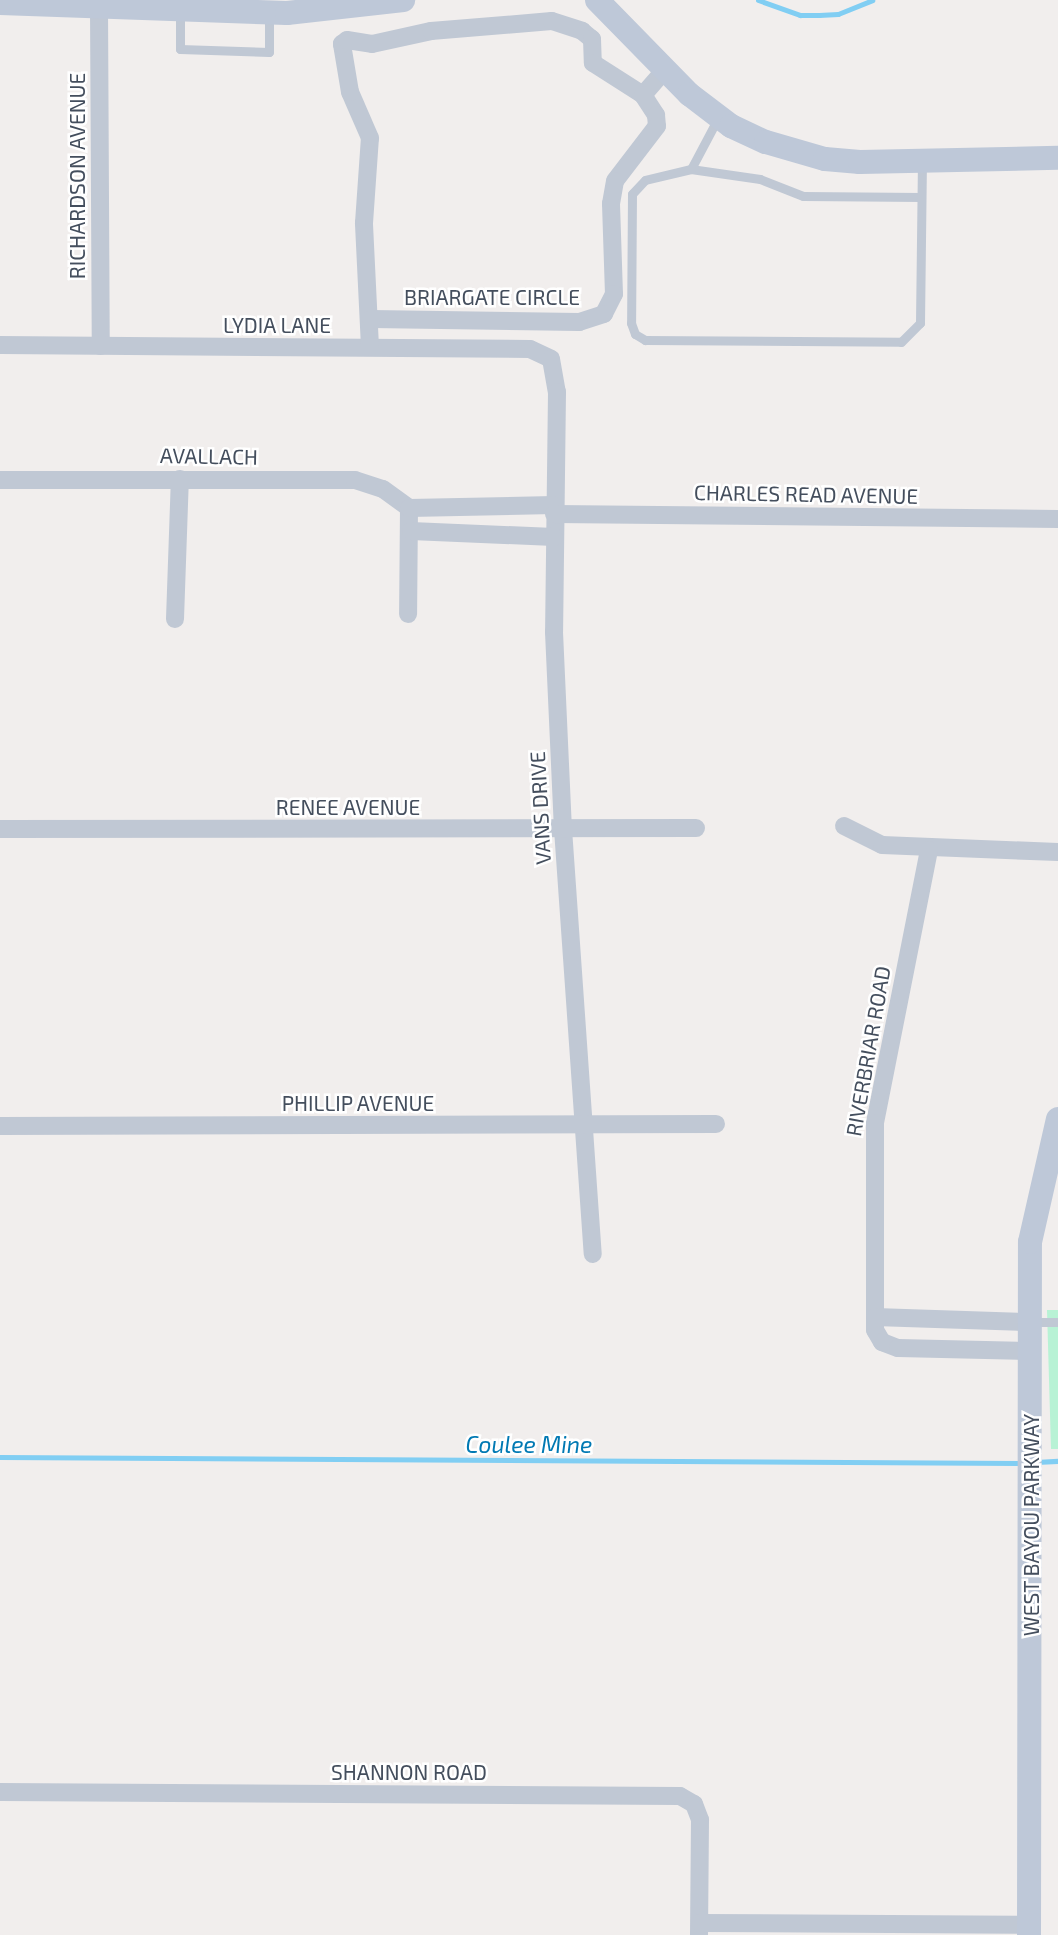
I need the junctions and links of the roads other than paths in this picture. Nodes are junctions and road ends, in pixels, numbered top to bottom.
1 (401, 0) edge
2 (597, 0) edge
3 (51, 2) edge
4 (0, 3) edge
5 (99, 7) junction
6 (180, 11) junction
7 (269, 13) junction
8 (665, 70) junction
9 (643, 95) junction
10 (718, 117) junction
11 (1058, 158) edge
12 (922, 161) junction
13 (691, 169) junction
14 (921, 197) junction
15 (371, 319) junction
16 (0, 345) edge
17 (101, 346) junction
18 (370, 347) junction
19 (551, 359) joint
20 (180, 479) junction
21 (0, 480) edge
22 (409, 508) junction
23 (554, 510) junction
24 (1058, 519) edge
25 (411, 531) junction
26 (554, 537) junction
27 (408, 614) dead end
28 (175, 619) dead end
29 (845, 826) dead end
30 (696, 828) dead end
31 (0, 829) edge
32 (563, 830) junction
33 (929, 850) junction
34 (1058, 852) edge
35 (1058, 1119) edge
36 (716, 1125) dead end
37 (0, 1126) edge
38 (585, 1126) junction
39 (593, 1254) dead end
40 (875, 1317) junction
41 (1028, 1322) junction
42 (1058, 1322) edge
43 (1029, 1351) junction
44 (0, 1792) edge
45 (700, 1929) edge
46 (1030, 1930) edge

1 - 7 street
2 - 8 street
3 - 4 street
3 - 5 street
5 - 6 street
5 - 17 street, RICHARDSON AVENUE
6 - 7 street
6 - 7 lane
8 - 9 street
8 - 10 street
9 - 15 street, BRIARGATE CIRCLE
9 - 15 street
10 - 12 street
10 - 13 lane
11 - 12 street
12 - 14 lane
13 - 14 lane
13 - 14 lane
15 - 18 street
16 - 17 street, LYDIA LANE
17 - 18 street, LYDIA LANE
18 - 19 street, LYDIA LANE
19 - 23 street, VANS DRIVE
20 - 21 street, AVALLACH
20 - 22 street, AVALLACH
20 - 28 street
22 - 23 street
22 - 25 street
23 - 24 street, CHARLES READ AVENUE
23 - 26 street, VANS DRIVE
25 - 26 street
25 - 27 street
26 - 32 street, VANS DRIVE
29 - 33 street
30 - 32 street, RENEE AVENUE
31 - 32 street, RENEE AVENUE
32 - 38 street, VANS DRIVE
33 - 34 street
33 - 40 street, RIVERBRIAR ROAD
35 - 41 street, WEST BAYOU PARKWAY
36 - 38 street, PHILLIP AVENUE
37 - 38 street, PHILLIP AVENUE
38 - 39 street, VANS DRIVE
40 - 41 street
40 - 43 street, RIVERBRIAR ROAD
41 - 42 lane
41 - 43 street, WEST BAYOU PARKWAY
43 - 46 street, WEST BAYOU PARKWAY
44 - 45 street, SHANNON ROAD
45 - 46 street, SHANNON ROAD

